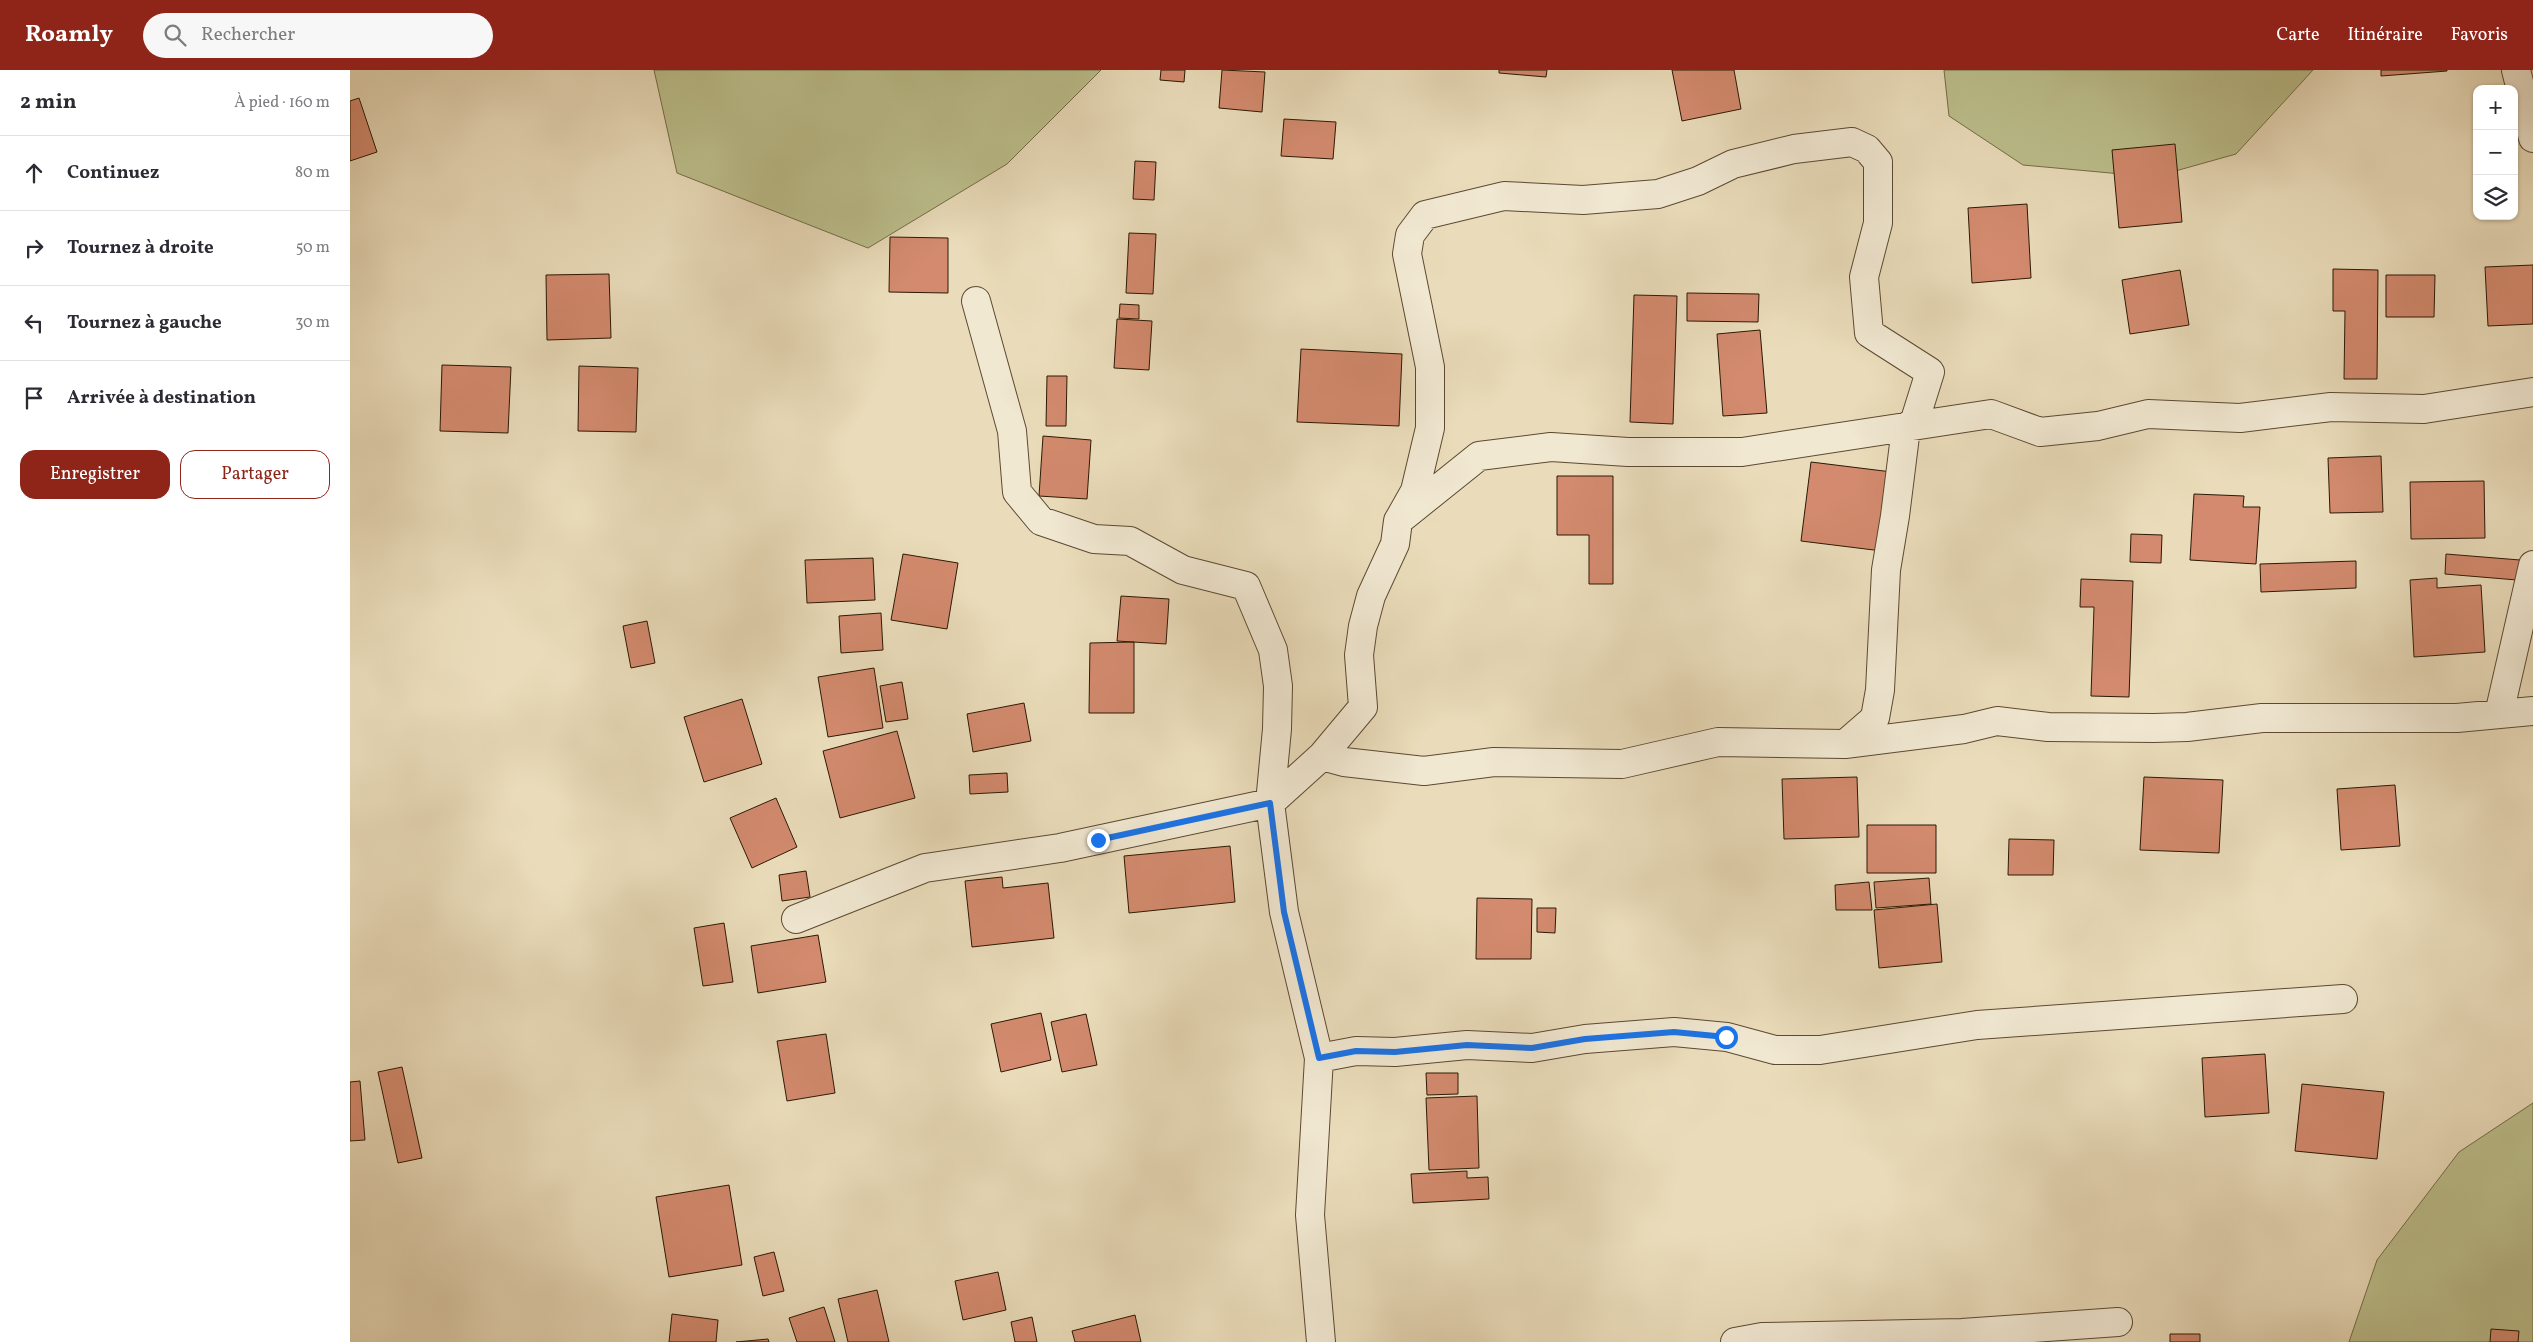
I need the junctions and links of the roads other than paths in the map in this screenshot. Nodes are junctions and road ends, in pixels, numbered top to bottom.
1 (2516, 70) edge
2 (2533, 138) edge
3 (976, 301) dead end
4 (2533, 392) edge
5 (1906, 428) junction
6 (1398, 521) junction
7 (2533, 565) edge
8 (2533, 712) edge
9 (2500, 714) junction
10 (1845, 744) junction
11 (1322, 756) junction
12 (1270, 803) junction
13 (796, 920) dead end
14 (2343, 999) dead end
15 (1319, 1058) junction
16 (2118, 1322) dead end
17 (1321, 1342) edge
18 (1735, 1342) edge

1 - 2 street
3 - 12 street
4 - 5 street
5 - 6 street
5 - 6 street
5 - 10 street
6 - 11 street
7 - 9 street
8 - 9 street
9 - 10 street
10 - 11 street
11 - 12 street
12 - 13 street
12 - 15 street
14 - 15 street
15 - 17 street
16 - 18 street

